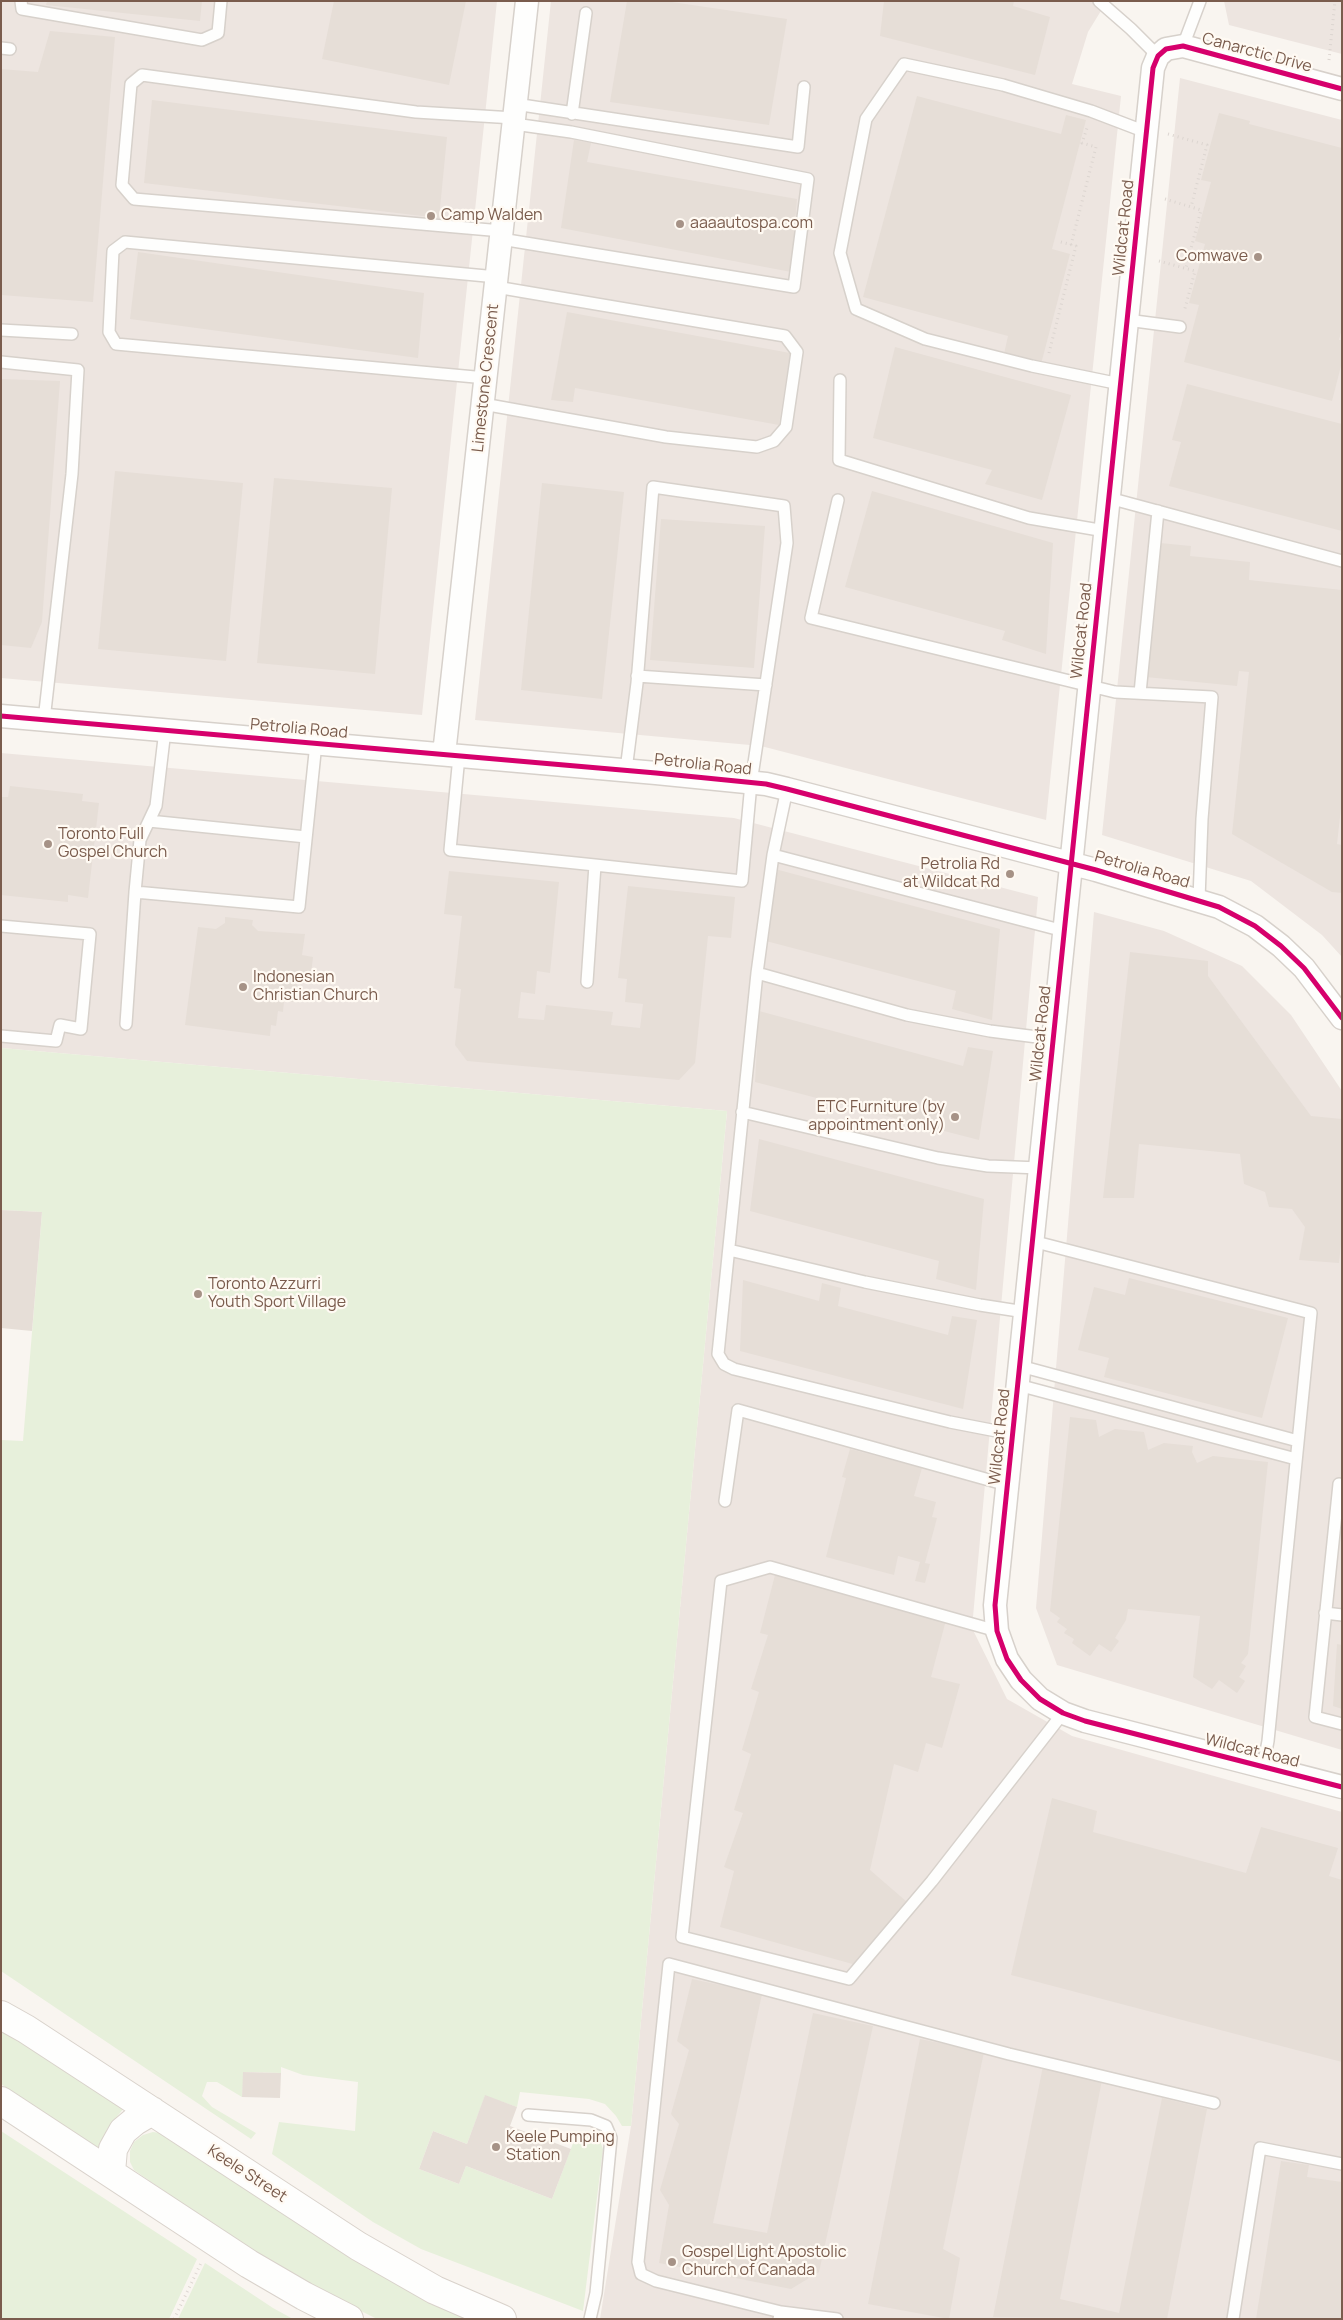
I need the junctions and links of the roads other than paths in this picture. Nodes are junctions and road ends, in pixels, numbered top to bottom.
1 (20, 1) edge
2 (221, 1) edge
3 (527, 1) edge
4 (1099, 1) edge
5 (1200, 1) edge
6 (586, 13) dead end
7 (1169, 51) junction
8 (804, 87) dead end
9 (1342, 89) edge
10 (572, 114) junction
11 (514, 115) junction
12 (1146, 132) junction
13 (501, 235) junction
14 (496, 282) junction
15 (1127, 320) junction
16 (1180, 327) road end
17 (1, 330) edge
18 (72, 334) dead end
19 (1, 362) edge
20 (486, 378) junction
21 (840, 380) dead end
22 (1120, 384) junction
23 (483, 404) junction
24 (1109, 498) junction
25 (838, 500) dead end
26 (1158, 511) junction
27 (1105, 530) junction
28 (1342, 561) edge
29 (638, 676) junction
30 (766, 685) junction
31 (1089, 686) junction
32 (1140, 693) junction
33 (1, 716) edge
34 (44, 720) junction
35 (165, 730) junction
36 (316, 743) junction
37 (451, 755) junction
38 (626, 770) junction
39 (751, 783) junction
40 (787, 789) junction
41 (149, 821) junction
42 (306, 836) junction
43 (773, 855) junction
44 (1071, 863) junction
45 (595, 865) junction
46 (135, 892) junction
47 (1199, 899) junction
48 (1, 926) edge
49 (1064, 931) junction
50 (756, 973) junction
51 (586, 982) dead end
52 (1341, 1016) edge
53 (126, 1024) dead end
54 (1, 1036) edge
55 (1053, 1039) junction
56 (742, 1112) junction
57 (1040, 1168) junction
58 (1032, 1241) junction
59 (729, 1250) junction
60 (1025, 1312) junction
61 (1019, 1376) junction
62 (1012, 1434) junction
63 (1298, 1441) junction
64 (1296, 1459) junction
65 (1007, 1485) junction
66 (1342, 1485) edge
67 (725, 1501) dead end
68 (1326, 1613) junction
69 (1342, 1615) edge
70 (997, 1631) junction
71 (1063, 1713) junction
72 (1342, 1724) edge
73 (1263, 1767) junction
74 (1342, 1787) edge
75 (1, 2015) edge
76 (1, 2101) edge
77 (1214, 2104) dead end
78 (152, 2111) junction
79 (528, 2116) dead end
80 (1342, 2164) edge
81 (111, 2172) junction
82 (780, 2316) edge
83 (349, 2319) edge
84 (502, 2319) edge
85 (590, 2319) edge
86 (837, 2319) edge
87 (1234, 2319) edge

1 - 2 lane
3 - 11 street, Limestone Crescent
4 - 7 lane
5 - 7 lane
6 - 10 lane
7 - 9 street, Canarctic Drive
7 - 12 street, Wildcat Road
8 - 10 lane
10 - 11 lane
11 - 13 street, Limestone Crescent
11 - 13 lane
11 - 13 lane
12 - 15 street, Wildcat Road
12 - 22 lane
13 - 14 street, Limestone Crescent
14 - 20 street, Limestone Crescent
14 - 20 lane
14 - 23 lane
15 - 16 lane
15 - 22 street, Wildcat Road
17 - 18 lane
19 - 34 lane
20 - 23 street, Limestone Crescent
21 - 27 lane
22 - 24 street, Wildcat Road
23 - 37 street, Limestone Crescent
24 - 26 lane
24 - 27 street, Wildcat Road
25 - 31 lane
26 - 28 lane
26 - 32 lane
27 - 31 street, Wildcat Road
29 - 30 lane
29 - 30 lane
29 - 38 lane
30 - 39 lane
31 - 32 lane
31 - 44 street, Wildcat Road
32 - 47 lane
33 - 34 street, Petrolia Road
34 - 35 street, Petrolia Road
35 - 36 street, Petrolia Road
35 - 41 lane
36 - 37 street, Petrolia Road
36 - 42 lane
37 - 38 street, Petrolia Road
37 - 45 lane
38 - 39 street, Petrolia Road
39 - 40 street, Petrolia Road
39 - 45 lane
40 - 43 lane
40 - 44 street, Petrolia Road
41 - 42 lane
41 - 46 lane
42 - 46 lane
43 - 49 lane
43 - 50 lane
44 - 47 street, Petrolia Road
44 - 49 street, Wildcat Road
45 - 51 lane
46 - 53 lane
47 - 52 street, Petrolia Road
48 - 54 lane
49 - 55 street, Wildcat Road
50 - 55 lane
50 - 56 lane
55 - 57 street, Wildcat Road
56 - 57 lane
56 - 59 lane
57 - 58 street, Wildcat Road
58 - 60 street, Wildcat Road
58 - 63 lane
59 - 60 lane
59 - 62 lane
60 - 61 street, Wildcat Road
61 - 62 street, Wildcat Road
61 - 63 lane
61 - 64 lane
62 - 65 street, Wildcat Road
63 - 64 lane
64 - 73 lane
65 - 67 lane
65 - 70 street, Wildcat Road
66 - 68 lane
68 - 69 lane
68 - 72 lane
70 - 71 street, Wildcat Road
70 - 71 lane
71 - 73 street, Wildcat Road
73 - 74 street, Wildcat Road
75 - 78 main road, Keele Street
76 - 81 main road
77 - 82 lane
78 - 81 main road
78 - 84 main road, Keele Street
79 - 85 lane
80 - 87 lane
81 - 83 main road
82 - 86 lane

